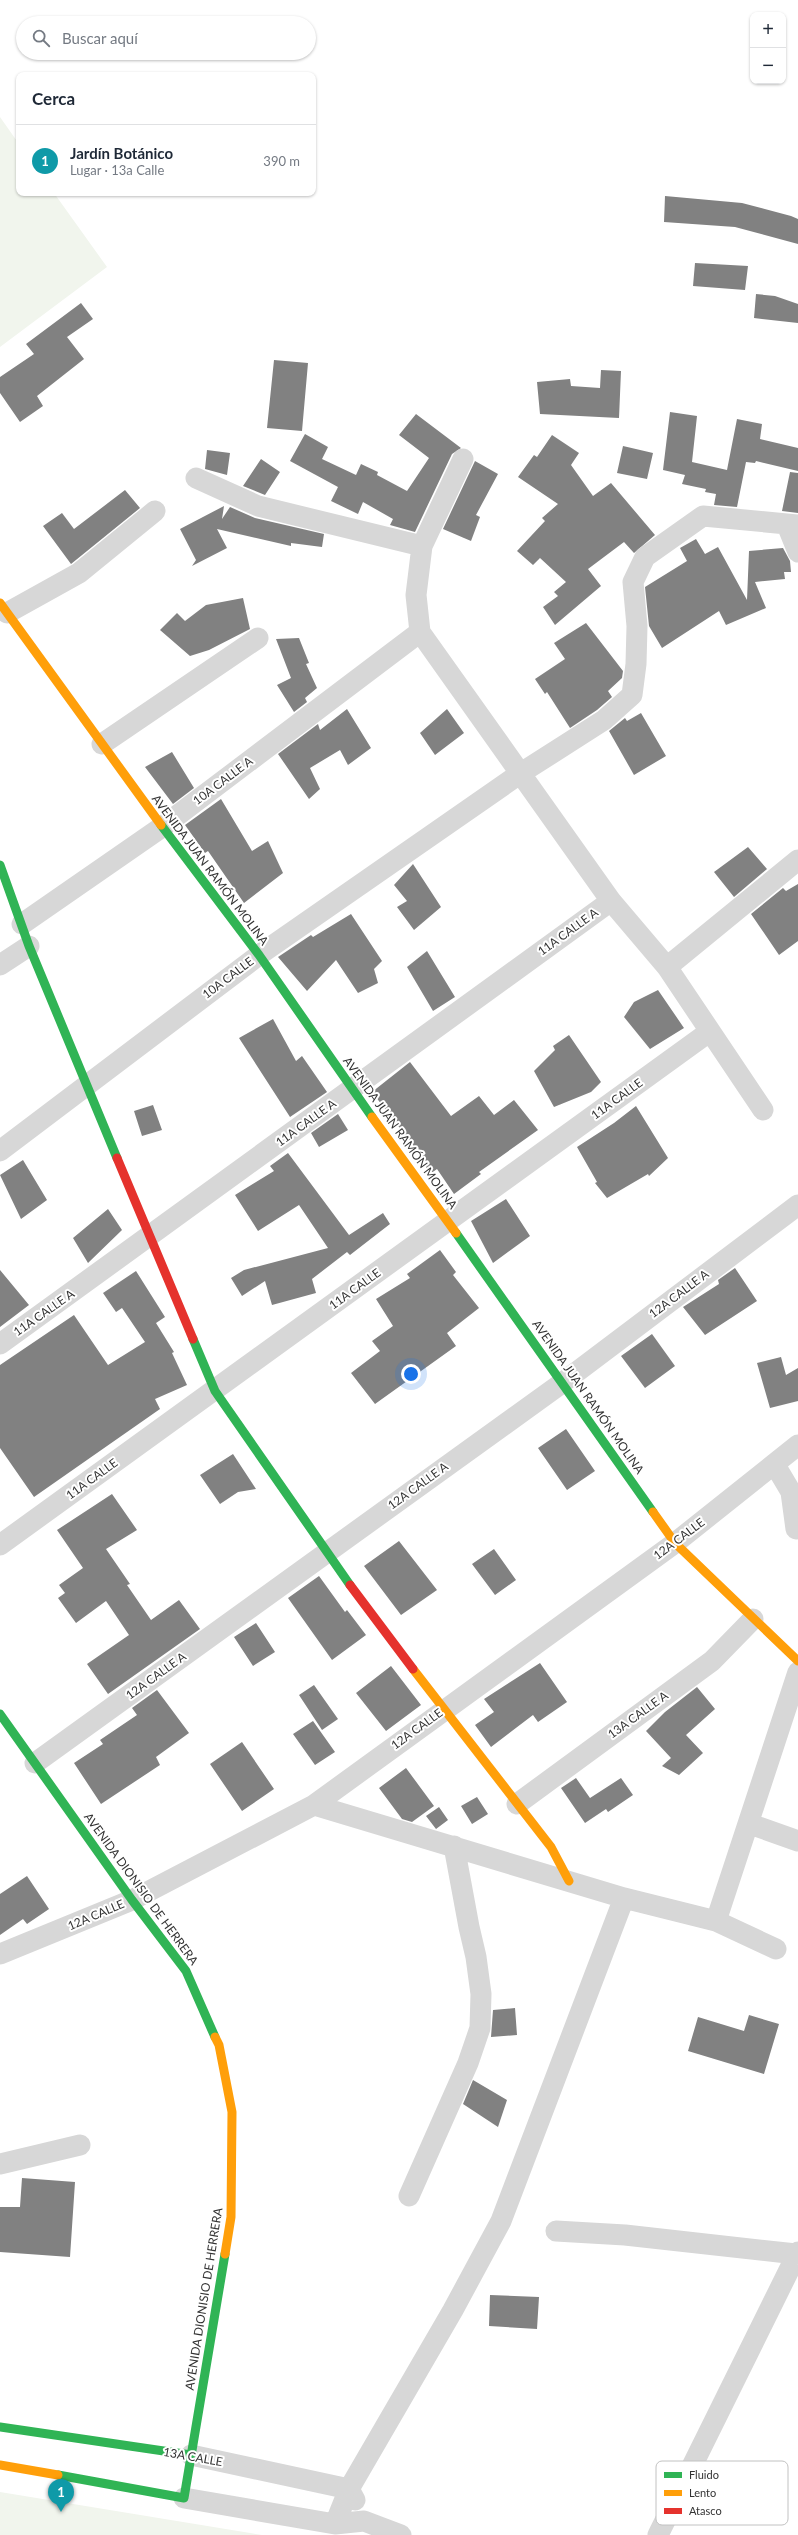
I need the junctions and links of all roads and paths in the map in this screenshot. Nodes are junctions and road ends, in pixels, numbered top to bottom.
1 (463, 459) dead end
2 (196, 478) dead end
3 (155, 511) dead end
4 (792, 525) edge
5 (422, 546) junction
6 (798, 552) edge
7 (3, 608) edge
8 (420, 632) junction
9 (258, 638) dead end
10 (102, 744) junction
11 (522, 773) junction
12 (162, 827) junction
13 (798, 860) edge
14 (0, 865) edge
15 (611, 901) junction
16 (22, 924) junction
17 (30, 946) junction
18 (259, 955) junction
19 (0, 965) edge
20 (666, 967) junction
21 (709, 1032) junction
22 (86, 1086) junction
23 (352, 1089) junction
24 (763, 1110) dead end
25 (0, 1151) edge
26 (798, 1205) edge
27 (448, 1221) junction
28 (151, 1237) junction
29 (0, 1344) edge
30 (562, 1383) junction
31 (215, 1391) junction
32 (798, 1445) edge
33 (775, 1465) junction
34 (796, 1529) dead end
35 (675, 1542) junction
36 (0, 1546) edge
37 (326, 1553) junction
38 (753, 1619) junction
39 (798, 1661) edge
40 (798, 1672) edge
41 (443, 1710) junction
42 (0, 1714) edge
43 (35, 1763) junction
44 (517, 1804) junction
45 (314, 1805) junction
46 (750, 1824) junction
47 (798, 1841) edge
48 (454, 1846) junction
49 (569, 1881) junction
50 (624, 1898) junction
51 (132, 1900) junction
52 (716, 1921) junction
53 (776, 1949) dead end
54 (0, 1954) edge
55 (80, 2145) dead end
56 (0, 2164) edge
57 (409, 2196) dead end
58 (556, 2231) dead end
59 (797, 2253) edge
60 (0, 2427) edge
61 (191, 2455) junction
62 (694, 2461) edge
63 (0, 2465) edge
64 (350, 2489) junction
65 (184, 2498) junction
66 (335, 2524) junction
67 (663, 2525) edge
68 (371, 2527) edge
69 (402, 2535) edge
70 (658, 2535) edge

1 - 5 street
2 - 5 street
3 - 7 street
4 - 6 street
4 - 11 street, 10A CALLE
5 - 8 street
7 - 10 street, AVENIDA JUAN RAMÓN MOLINA
8 - 11 street
8 - 12 street, 10A CALLE A
9 - 10 street
10 - 12 street, AVENIDA JUAN RAMÓN MOLINA
11 - 15 street
11 - 18 street, 10A CALLE
12 - 16 street, 10A CALLE A
12 - 18 street, AVENIDA JUAN RAMÓN MOLINA
13 - 20 street
14 - 16 street
15 - 20 street
15 - 23 street, 11A CALLE A
16 - 17 street
17 - 19 street
17 - 22 street
18 - 22 street, 10A CALLE
18 - 23 street, AVENIDA JUAN RAMÓN MOLINA
20 - 21 street
21 - 24 street
21 - 27 street, 11A CALLE
22 - 25 street, 10A CALLE
22 - 28 street
23 - 27 street, AVENIDA JUAN RAMÓN MOLINA
23 - 28 street, 11A CALLE A
26 - 30 street, 12A CALLE A
27 - 30 street, AVENIDA JUAN RAMÓN MOLINA
27 - 31 street, 11A CALLE
28 - 29 street, 11A CALLE A
28 - 31 street
30 - 35 street, AVENIDA JUAN RAMÓN MOLINA
30 - 37 street, 12A CALLE A
31 - 36 street, 11A CALLE
31 - 37 street
32 - 33 street, 12A CALLE
33 - 34 street
33 - 35 street, 12A CALLE
35 - 38 street, AVENIDA JUAN RAMÓN MOLINA
35 - 41 street, 12A CALLE
37 - 41 street
37 - 43 street, 12A CALLE A
38 - 39 street, AVENIDA JUAN RAMÓN MOLINA
38 - 44 street, 13A CALLE A
40 - 46 street
41 - 44 street
41 - 45 street, 12A CALLE
42 - 43 street, AVENIDA DIONISIO DE HERRERA
43 - 51 street, AVENIDA DIONISIO DE HERRERA
44 - 49 street
45 - 48 street
45 - 51 street, 12A CALLE
46 - 47 street
46 - 52 street
48 - 49 street
48 - 57 street
49 - 50 street
50 - 52 street
50 - 64 street
51 - 54 street, 12A CALLE
51 - 61 street, AVENIDA DIONISIO DE HERRERA
52 - 53 street
55 - 56 street
58 - 59 street
59 - 62 street
60 - 61 street, 13A CALLE
61 - 64 street, 13A CALLE
61 - 65 street, AVENIDA DIONISIO DE HERRERA
63 - 65 street
64 - 66 street
64 - 68 street
65 - 66 street
66 - 68 street
67 - 70 street
68 - 69 street

